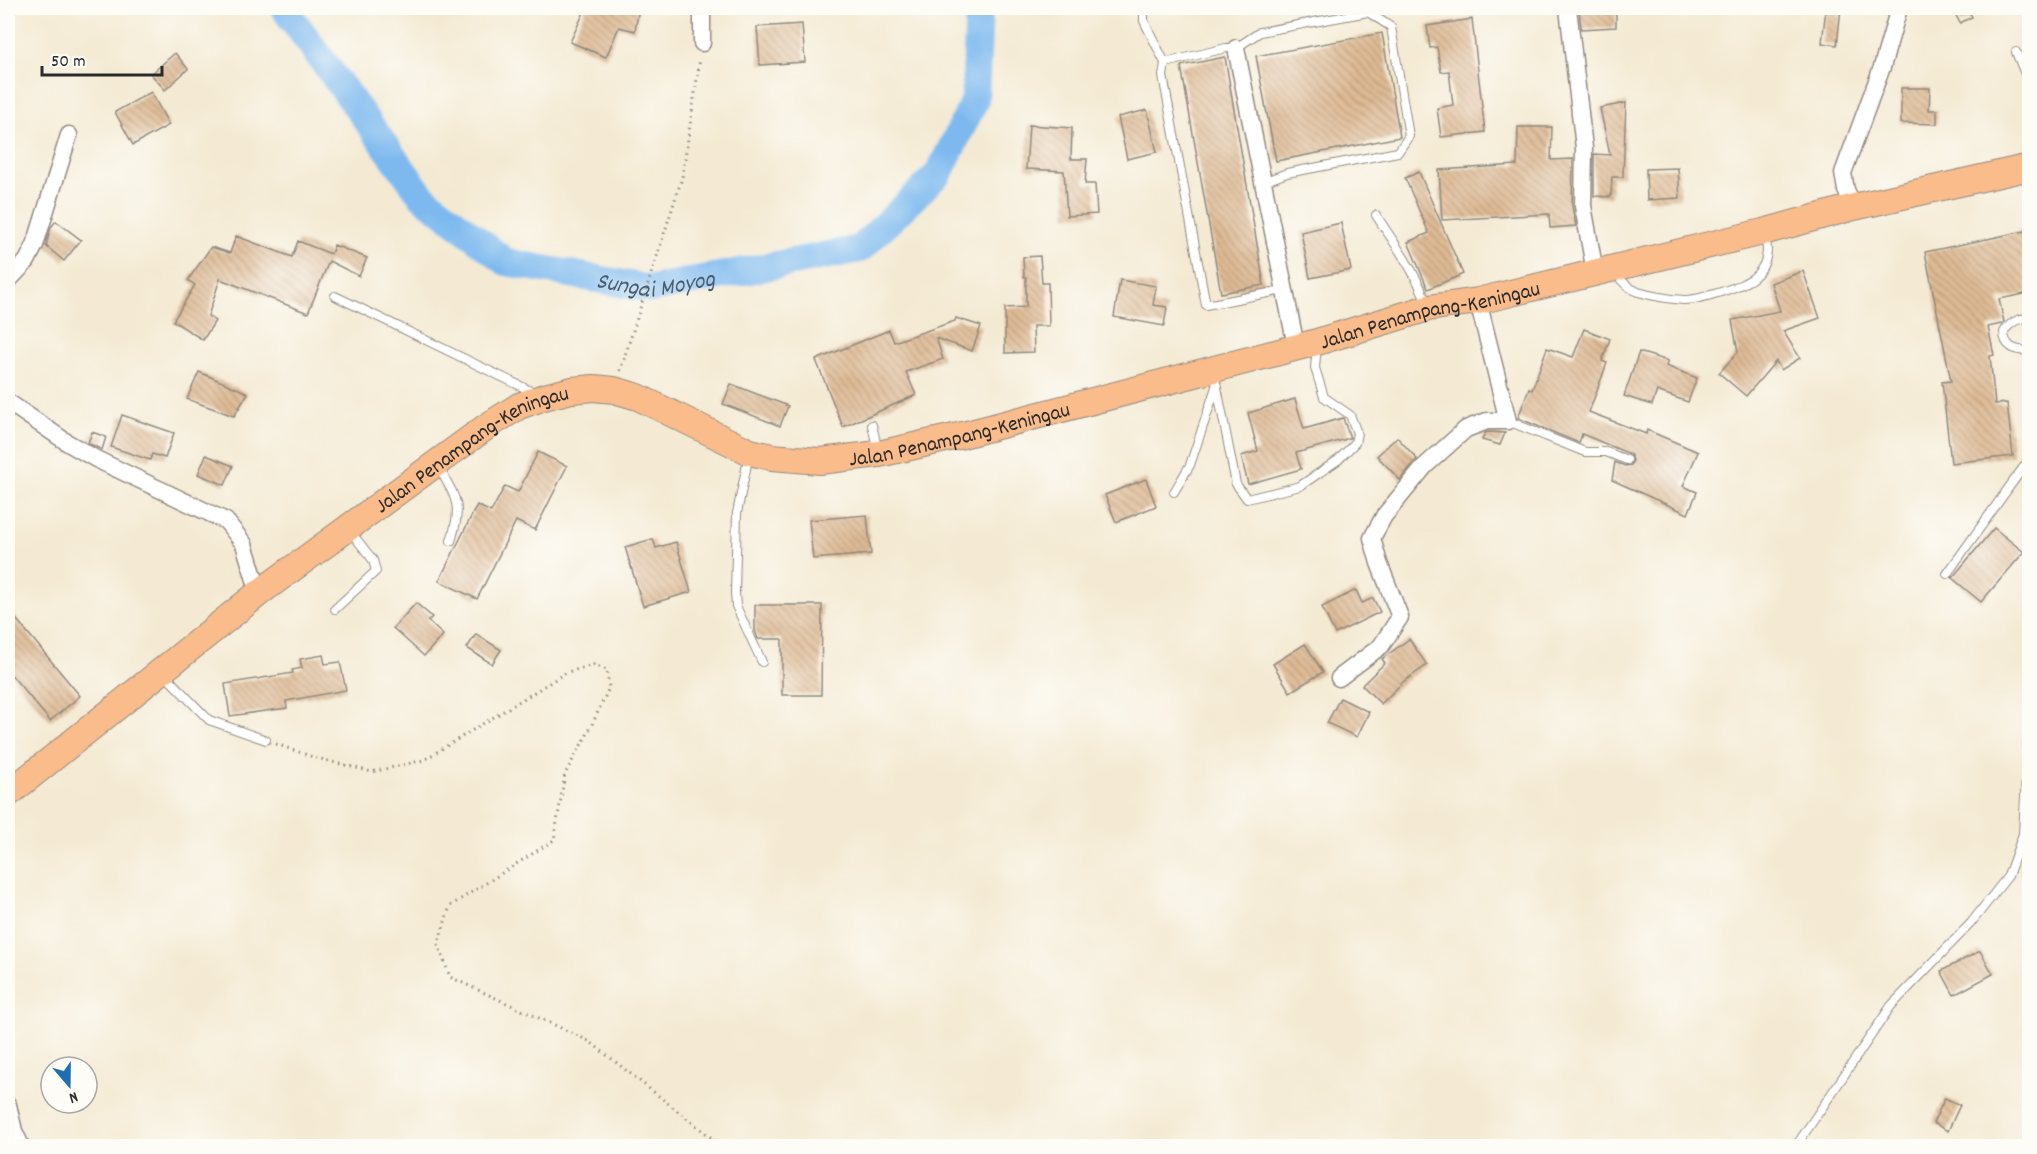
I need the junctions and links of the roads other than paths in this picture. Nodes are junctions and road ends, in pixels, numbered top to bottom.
1 (702, 8) edge
2 (1144, 8) edge
3 (1568, 8) edge
4 (1899, 8) edge
5 (702, 43) road end
6 (1236, 48) junction
7 (2016, 52) dead end
8 (1165, 63) junction
9 (2030, 86) edge
10 (69, 135) dead end
11 (2030, 167) edge
12 (1263, 182) junction
13 (1854, 207) junction
14 (1376, 215) dead end
15 (1763, 232) junction
16 (1603, 270) junction
17 (8, 281) edge
18 (1284, 290) junction
19 (335, 296) dead end
20 (1478, 301) junction
21 (1428, 308) junction
22 (2030, 318) edge
23 (1307, 344) junction
24 (2029, 351) edge
25 (1215, 377) junction
26 (544, 397) junction
27 (8, 402) edge
28 (1508, 421) junction
29 (872, 425) dead end
30 (750, 452) junction
31 (879, 454) junction
32 (2030, 458) edge
33 (1627, 460) dead end
34 (436, 463) junction
35 (1174, 492) dead end
36 (348, 528) junction
37 (451, 541) dead end
38 (1947, 574) dead end
39 (259, 593) junction
40 (335, 609) dead end
41 (762, 662) dead end
42 (162, 672) junction
43 (1339, 678) dead end
44 (2030, 702) edge
45 (266, 740) road end
46 (8, 794) edge
47 (8, 1105) edge
48 (21, 1146) edge
49 (1796, 1146) edge

1 - 5 street
2 - 8 lane
3 - 16 street
4 - 13 street
6 - 8 lane
6 - 12 street
6 - 12 lane
7 - 9 lane
8 - 18 lane
10 - 17 street
11 - 13 main road, Jalan Penampang-Keningau
12 - 18 street
13 - 15 main road, Jalan Penampang-Keningau
14 - 21 lane
15 - 16 main road, Jalan Penampang-Keningau
15 - 16 lane
16 - 20 main road, Jalan Penampang-Keningau
18 - 23 street
19 - 26 lane
20 - 21 main road, Jalan Penampang-Keningau
20 - 28 street
21 - 23 main road, Jalan Penampang-Keningau
22 - 24 lane
23 - 25 main road, Jalan Penampang-Keningau
23 - 25 lane
25 - 31 main road, Jalan Penampang-Keningau
25 - 35 lane
26 - 30 main road, Jalan Penampang-Keningau
26 - 34 main road, Jalan Penampang-Keningau
27 - 39 street
28 - 33 lane
28 - 43 street
29 - 31 lane
30 - 31 main road, Jalan Penampang-Keningau
30 - 41 lane
32 - 38 lane
34 - 36 main road, Jalan Penampang-Keningau
34 - 37 lane
36 - 39 main road, Jalan Penampang-Keningau
36 - 40 lane
39 - 42 main road, Jalan Penampang-Keningau
42 - 45 lane
42 - 46 main road, Jalan Penampang-Keningau
44 - 49 lane
47 - 48 street

